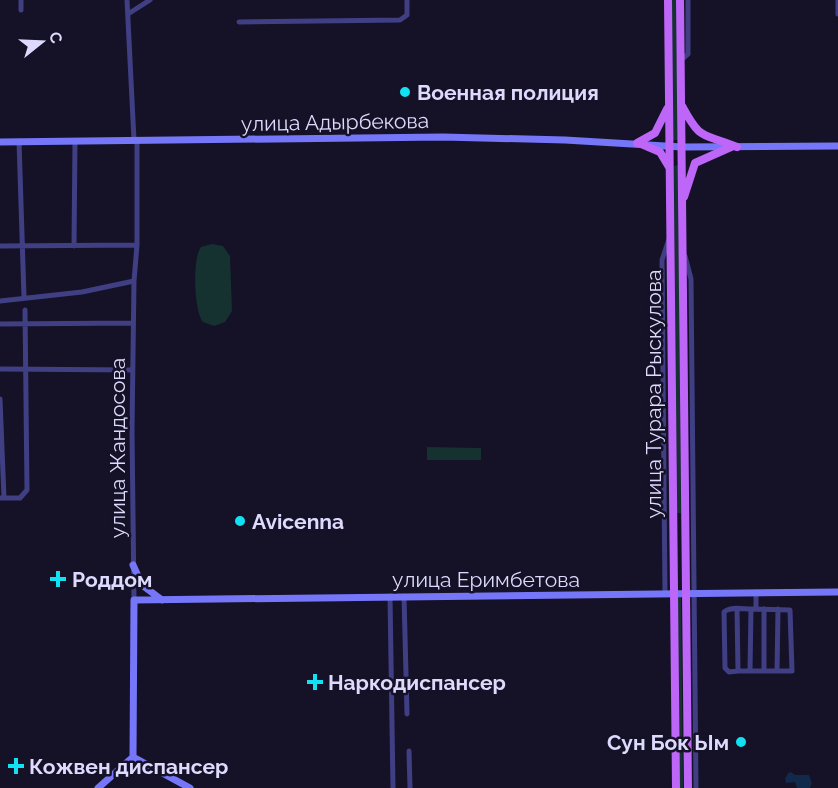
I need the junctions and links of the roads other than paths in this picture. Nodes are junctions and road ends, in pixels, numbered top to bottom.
1 (21, 0) edge
2 (127, 0) edge
3 (150, 0) edge
4 (407, 0) edge
5 (668, 0) edge
6 (680, 0) edge
7 (688, 0) edge
8 (838, 0) edge
9 (21, 10) dead end
10 (128, 14) junction
11 (838, 14) edge
12 (238, 22) dead end
13 (681, 60) junction
14 (669, 102) junction
15 (681, 105) junction
16 (135, 140) junction
17 (20, 141) junction
18 (75, 141) junction
19 (0, 142) edge
20 (638, 143) junction
21 (670, 146) junction
22 (838, 146) edge
23 (682, 147) junction
24 (734, 147) junction
25 (670, 169) junction
26 (682, 200) junction
27 (672, 229) junction
28 (138, 245) junction
29 (682, 245) junction
30 (0, 246) edge
31 (23, 246) junction
32 (74, 246) junction
33 (134, 281) junction
34 (24, 297) junction
35 (0, 301) edge
36 (25, 310) dead end
37 (134, 322) junction
38 (0, 324) edge
39 (24, 324) junction
40 (0, 369) edge
41 (25, 369) junction
42 (133, 370) junction
43 (0, 399) edge
44 (1, 419) edge
45 (1, 439) edge
46 (1, 456) edge
47 (1, 471) edge
48 (2, 498) edge
49 (685, 517) junction
50 (671, 518) junction
51 (666, 537) junction
52 (671, 555) junction
53 (133, 565) junction
54 (756, 592) junction
55 (838, 592) edge
56 (690, 593) junction
57 (668, 594) junction
58 (390, 596) junction
59 (404, 596) junction
60 (134, 600) junction
61 (162, 600) junction
62 (737, 609) junction
63 (754, 609) junction
64 (764, 609) junction
65 (778, 609) junction
66 (738, 671) junction
67 (750, 671) junction
68 (764, 671) junction
69 (777, 671) junction
70 (406, 714) dead end
71 (409, 751) dead end
72 (133, 757) junction
73 (98, 788) edge
74 (190, 788) edge
75 (393, 788) edge
76 (410, 788) edge
77 (676, 788) edge
78 (688, 788) edge
79 (696, 788) edge

1 - 9 street
2 - 10 street, улица Жандосова
3 - 10 street
4 - 12 street
5 - 14 main road, улица Турара Рыскулова
6 - 13 main road
7 - 13 street
8 - 11 street
10 - 16 street, улица Жандосова
13 - 15 main road
14 - 20 main road
14 - 21 main road, улица Турара Рыскулова
15 - 23 main road
15 - 24 main road
16 - 18 main road, улица Адырбекова
16 - 20 main road, улица Адырбекова
16 - 28 street, улица Жандосова
17 - 18 main road, улица Адырбекова
17 - 19 main road, улица Адырбекова
17 - 31 street
18 - 32 street
20 - 21 main road, улица Адырбекова
20 - 25 main road
21 - 23 main road, улица Адырбекова
21 - 25 main road, улица Турара Рыскулова
22 - 24 main road, улица Адырбекова
23 - 24 main road, улица Адырбекова
23 - 26 main road
24 - 26 main road
25 - 27 main road, улица Турара Рыскулова
26 - 29 main road
27 - 50 main road, улица Турара Рыскулова
27 - 51 street
28 - 32 street
28 - 33 street, улица Жандосова
29 - 49 main road
29 - 56 street
30 - 31 street
31 - 32 street
31 - 34 street
33 - 34 street
33 - 37 street, улица Жандосова
34 - 35 street
36 - 39 street
37 - 39 street
37 - 42 street, улица Жандосова
38 - 39 street
39 - 41 street
40 - 41 street
41 - 42 street
41 - 48 street
42 - 53 street, улица Жандосова
43 - 44 street
44 - 45 street
45 - 46 street
46 - 47 street
47 - 48 street
49 - 50 main road
49 - 56 main road
50 - 52 main road, улица Турара Рыскулова
51 - 52 street
51 - 57 street
52 - 57 main road, улица Турара Рыскулова
53 - 60 street, улица Жандосова
53 - 61 main road
54 - 55 main road, улица Еримбетова
54 - 56 main road, улица Еримбетова
54 - 63 street
56 - 57 main road, улица Еримбетова
56 - 78 main road
56 - 79 street
57 - 59 main road, улица Еримбетова
57 - 77 main road, улица Турара Рыскулова
58 - 59 main road, улица Еримбетова
58 - 61 main road, улица Еримбетова
58 - 75 street
59 - 70 street
60 - 61 main road, улица Еримбетова
60 - 72 main road, улица Жандосова
62 - 63 street
62 - 66 street
62 - 66 street
63 - 64 street
63 - 67 street
64 - 65 street
64 - 68 street
65 - 69 street
65 - 69 street
66 - 67 street
67 - 68 street
68 - 69 street
71 - 76 street
72 - 73 main road
72 - 74 main road

